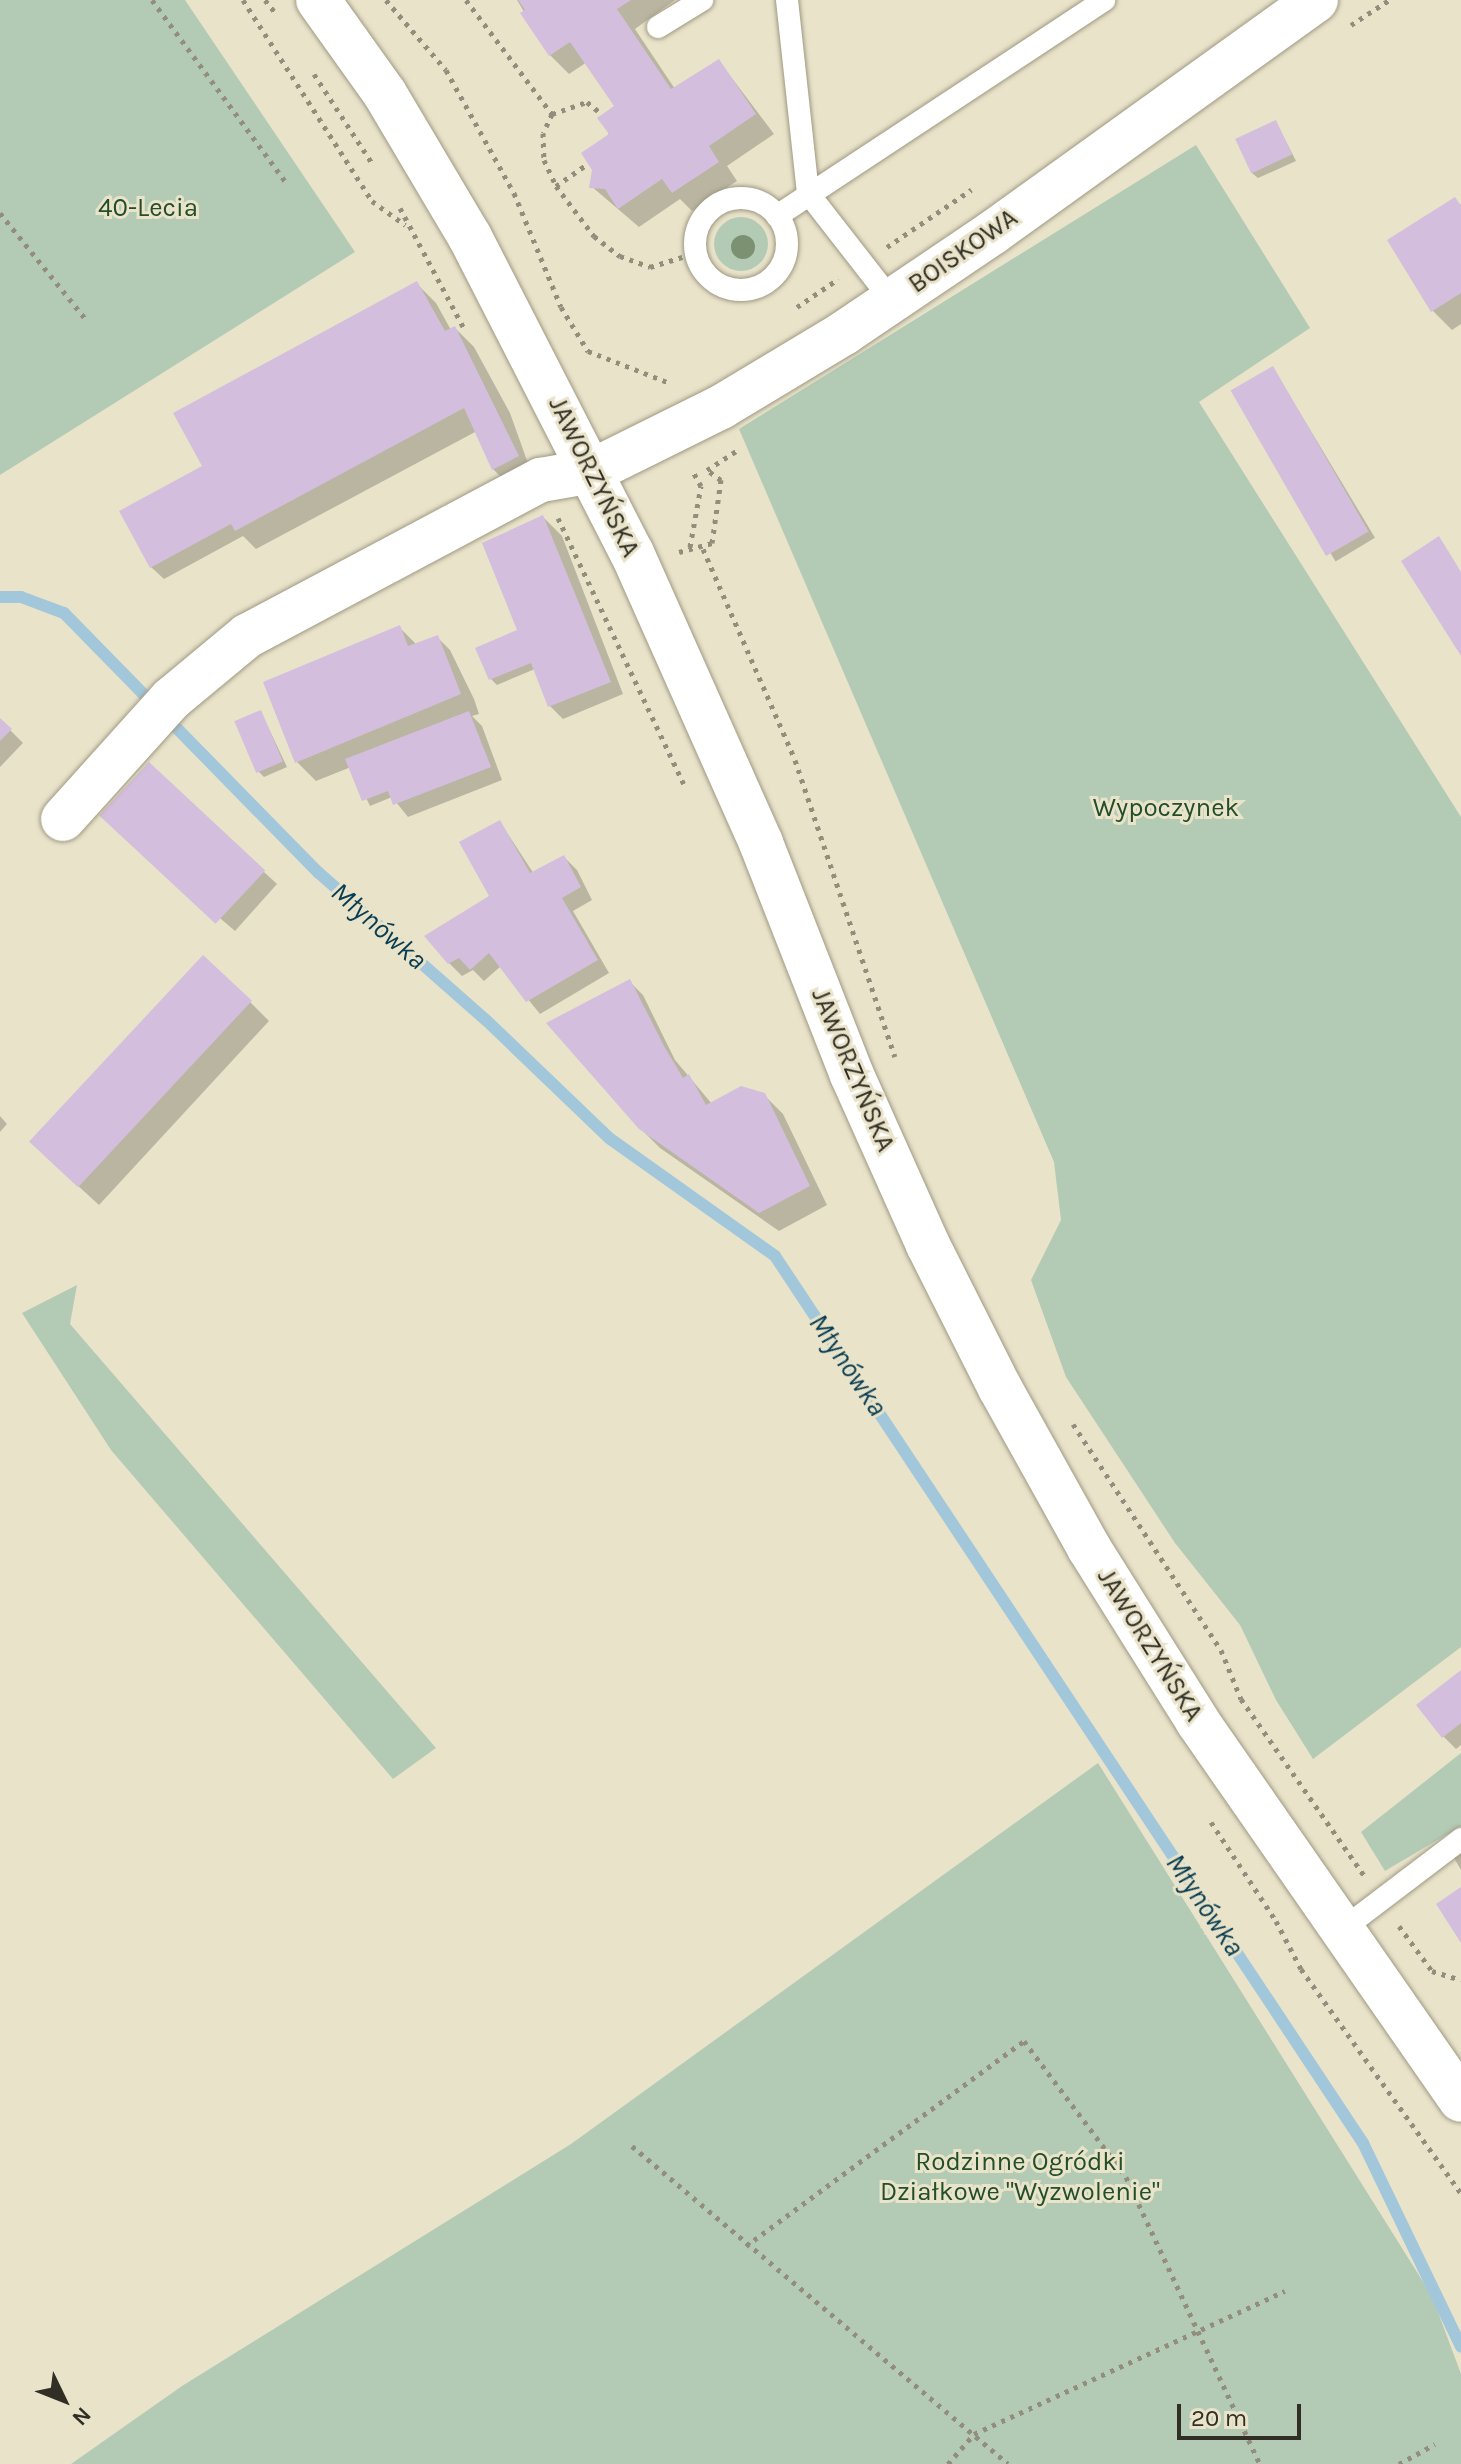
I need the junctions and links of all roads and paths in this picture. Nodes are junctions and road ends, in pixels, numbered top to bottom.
1 (152, 0) edge
2 (243, 0) edge
3 (265, 0) edge
4 (318, 0) edge
5 (386, 0) edge
6 (466, 0) edge
7 (702, 0) edge
8 (787, 0) edge
9 (1104, 0) edge
10 (1294, 6) edge
11 (282, 23) dead end
12 (658, 27) dead end
13 (310, 69) dead end
14 (552, 114) junction
15 (602, 114) dead end
16 (588, 164) dead end
17 (375, 168) dead end
18 (287, 184) dead end
19 (556, 186) junction
20 (808, 193) junction
21 (399, 205) dead end
22 (0, 213) edge
23 (777, 216) junction
24 (695, 253) junction
25 (892, 301) junction
26 (87, 321) dead end
27 (676, 379) dead end
28 (749, 442) dead end
29 (592, 471) junction
30 (63, 819) dead end
31 (899, 1068) dead end
32 (1068, 1420) dead end
33 (1461, 1839) edge
34 (1381, 1899) junction
35 (1340, 1931) junction
36 (1461, 1980) edge
37 (1461, 2100) edge
38 (632, 2146) dead end
39 (746, 2246) junction
40 (1285, 2291) dead end
41 (1199, 2331) junction
42 (974, 2434) junction
43 (1435, 2444) dead end
44 (948, 2464) edge
45 (1008, 2464) edge
46 (1260, 2464) edge
47 (1399, 2464) edge

1 - 18 path
2 - 21 path
3 - 11 path
4 - 29 street, JAWORZYŃSKA
5 - 27 path
6 - 14 path
7 - 12 lane
8 - 20 lane
9 - 20 lane
10 - 25 street, BOISKOWA
13 - 17 path
14 - 15 path
14 - 19 path
16 - 19 path
19 - 24 path
20 - 23 lane
20 - 25 lane
22 - 26 path
23 - 24 lane
23 - 24 lane
25 - 29 street, BOISKOWA
28 - 31 path
29 - 30 street, BOISKOWA
29 - 35 street, JAWORZYŃSKA
32 - 34 path
33 - 34 lane
34 - 35 lane
34 - 36 path
35 - 37 street, JAWORZYŃSKA
38 - 39 path
39 - 41 path
39 - 42 path
40 - 41 path
41 - 42 path
41 - 46 path
42 - 44 path
42 - 45 path
43 - 47 path

